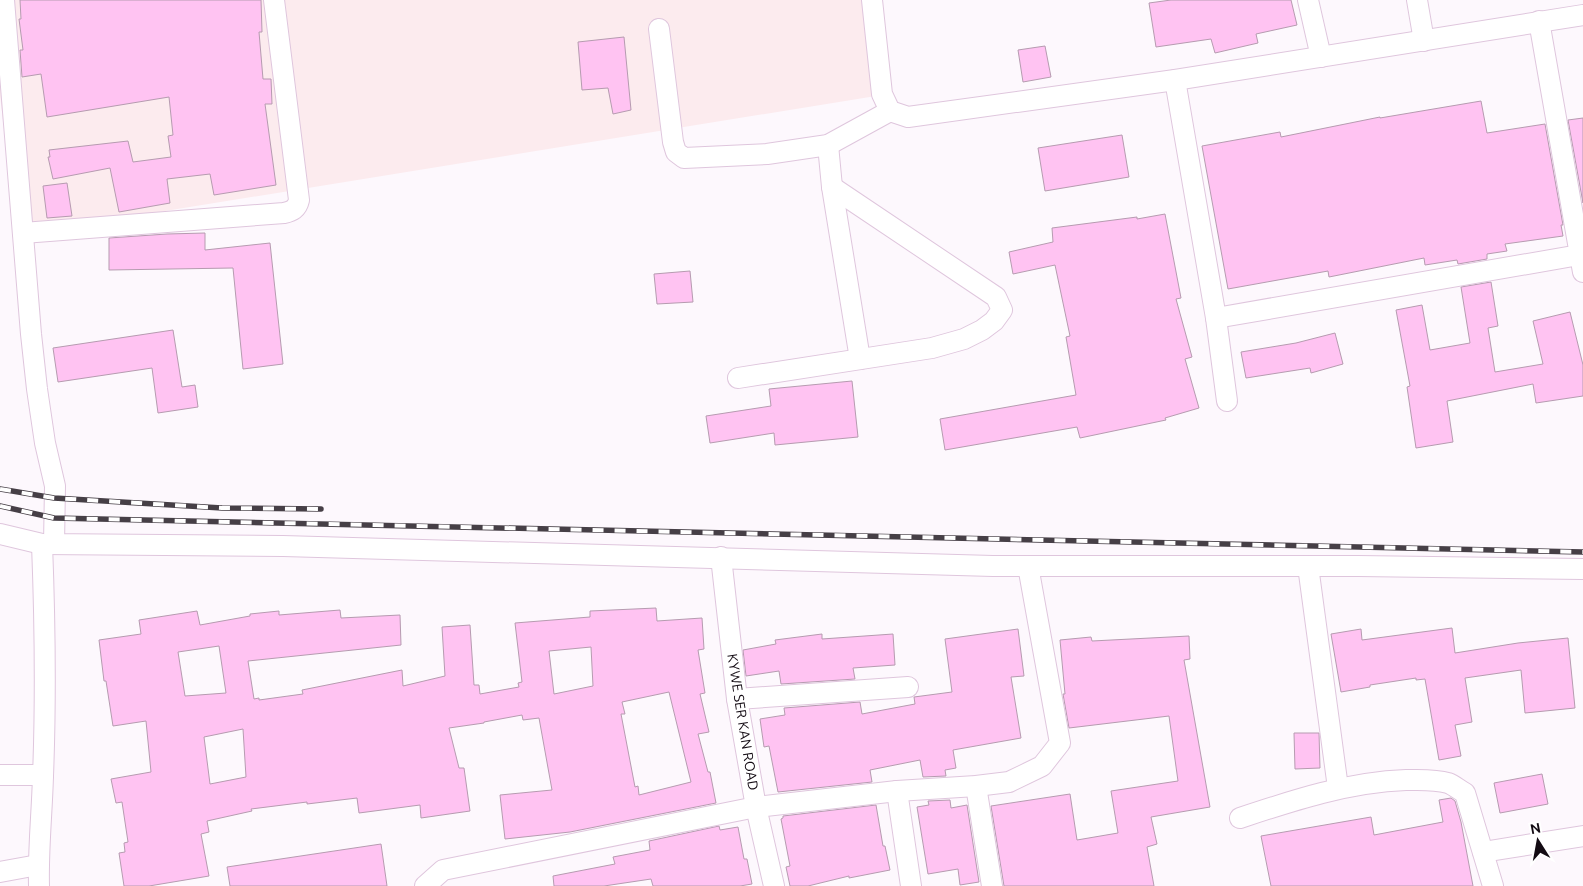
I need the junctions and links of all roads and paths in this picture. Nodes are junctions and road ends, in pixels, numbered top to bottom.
1 (4, 0) edge
2 (274, 0) edge
3 (872, 0) edge
4 (1308, 0) edge
5 (1417, 0) edge
6 (1583, 15) edge
7 (1539, 21) junction
8 (659, 29) dead end
9 (1424, 41) junction
10 (1321, 57) junction
11 (1175, 80) junction
12 (890, 111) junction
13 (828, 145) junction
14 (1575, 182) edge
15 (832, 187) junction
16 (23, 233) junction
17 (1581, 264) edge
18 (1216, 318) junction
19 (860, 359) junction
20 (738, 378) dead end
21 (1227, 401) dead end
22 (0, 534) edge
23 (48, 544) junction
24 (721, 557) junction
25 (1028, 566) junction
26 (1308, 566) junction
27 (1583, 569) edge
28 (908, 687) dead end
29 (737, 699) junction
30 (0, 775) edge
31 (43, 775) junction
32 (976, 786) junction
33 (1338, 788) junction
34 (897, 791) junction
35 (756, 807) junction
36 (1240, 818) dead end
37 (1583, 836) edge
38 (1483, 852) junction
39 (38, 865) junction
40 (0, 872) edge
41 (39, 886) edge
42 (425, 886) edge
43 (774, 886) edge
44 (911, 886) edge
45 (992, 886) edge
46 (1493, 886) edge

1 - 16 street
2 - 16 street
3 - 12 street
4 - 10 street
5 - 9 street
6 - 7 street
7 - 9 street
7 - 14 street
8 - 13 street
9 - 10 street
10 - 11 street
11 - 12 street
11 - 18 street
12 - 13 street
13 - 15 street
14 - 17 street
15 - 19 street
15 - 19 street
16 - 23 street
17 - 18 street
18 - 21 street
19 - 20 street
22 - 23 street
23 - 24 street
23 - 31 street
24 - 25 street
24 - 29 street, KYWE SER KAN ROAD
25 - 26 street
25 - 32 street
26 - 27 street
26 - 33 street
28 - 29 street
29 - 35 street, KYWE SER KAN ROAD
30 - 31 street
31 - 39 street
32 - 34 street
32 - 45 street
33 - 36 street
33 - 38 street
34 - 35 street
34 - 44 street
35 - 42 street
35 - 43 street, KYWE SER KAN ROAD
37 - 38 street
38 - 46 street
39 - 40 street
39 - 41 street

